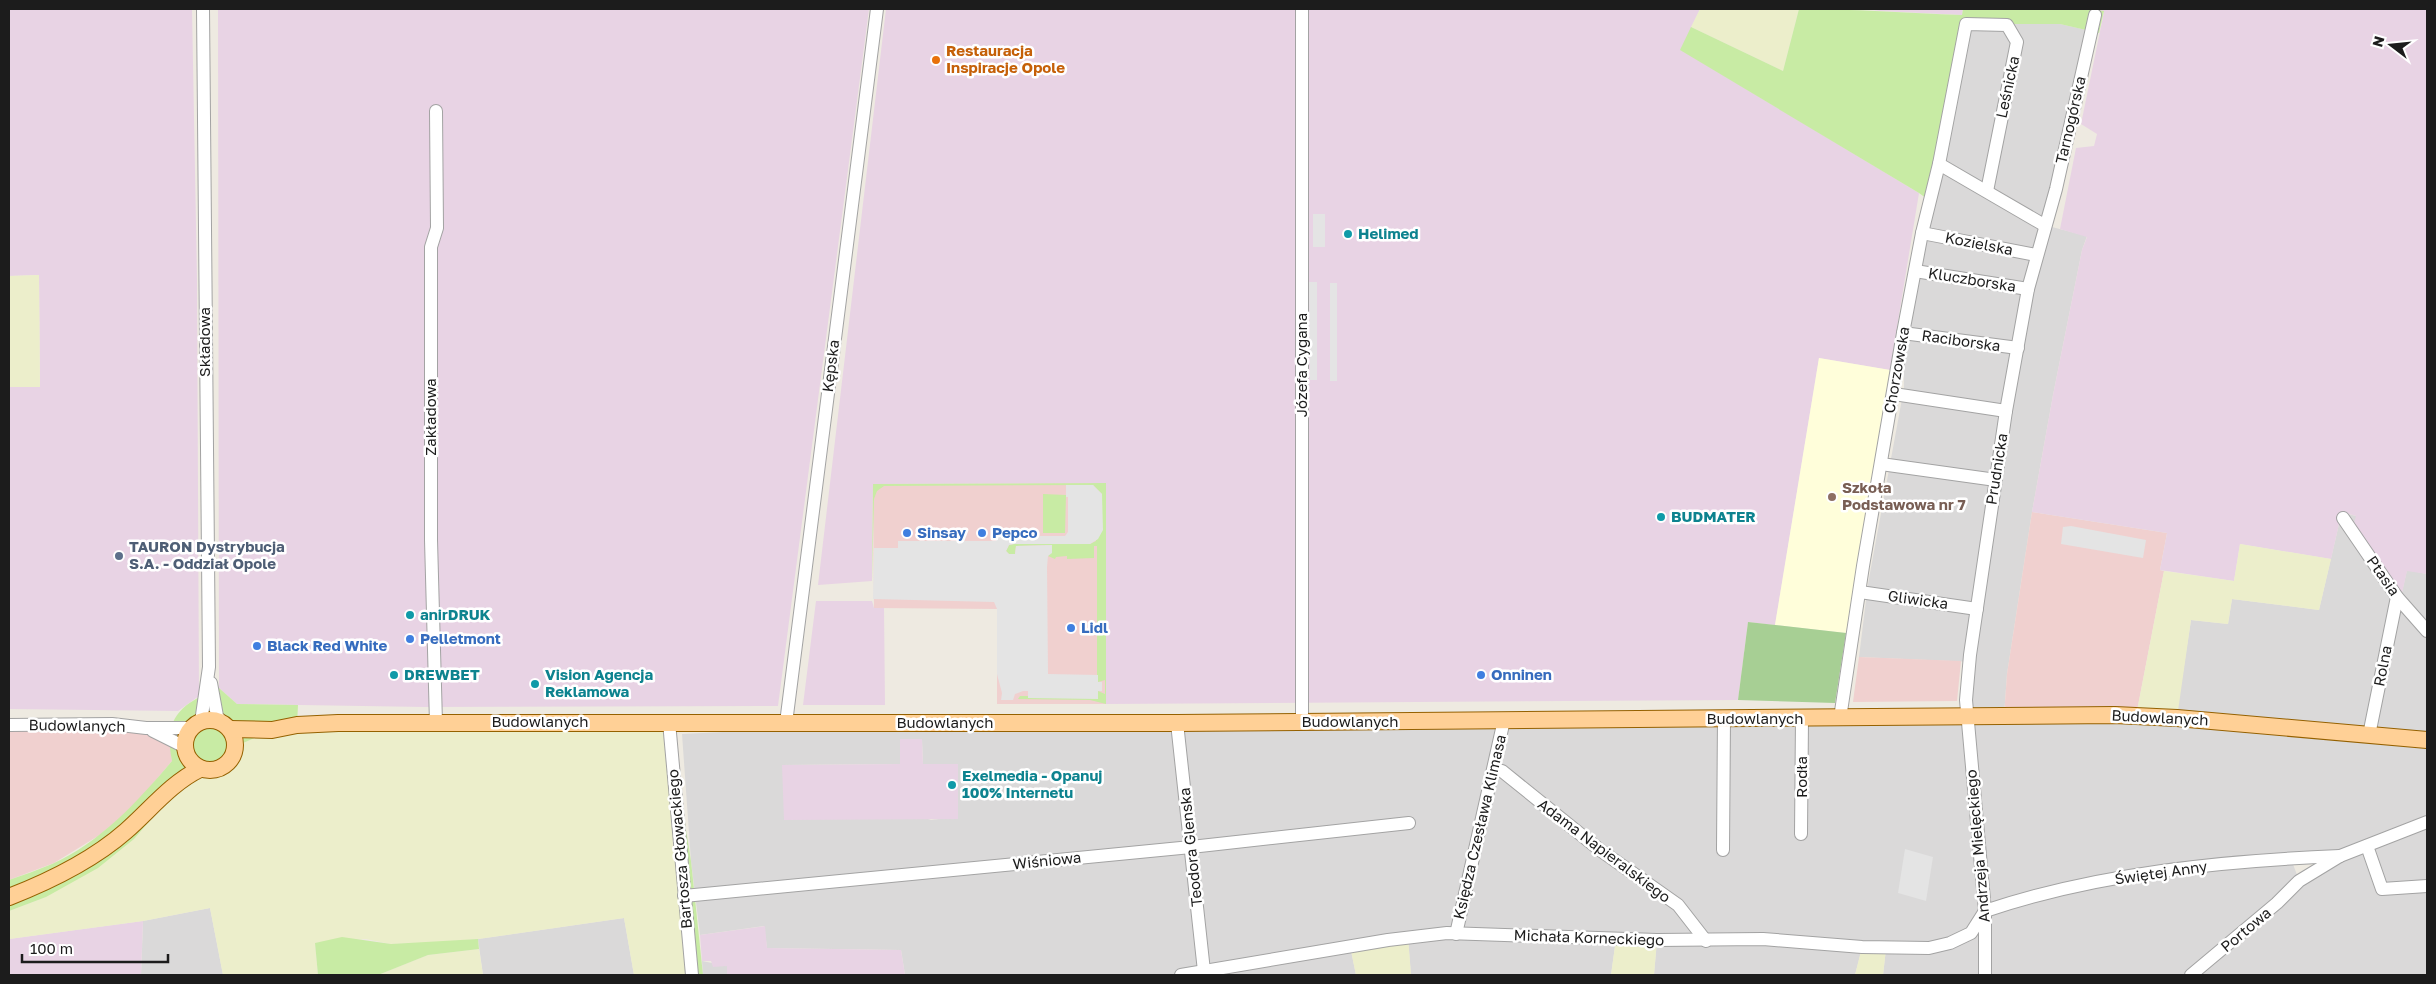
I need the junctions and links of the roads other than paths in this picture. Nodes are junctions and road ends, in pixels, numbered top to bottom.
1 (203, 9) edge
2 (877, 9) edge
3 (1302, 9) edge
4 (2095, 15) dead end
5 (1966, 24) joint
6 (436, 111) dead end
7 (1939, 164) junction
8 (1987, 191) junction
9 (2044, 225) junction
10 (1922, 232) junction
11 (2036, 256) junction
12 (1915, 271) junction
13 (2028, 289) junction
14 (1904, 333) junction
15 (2018, 348) junction
16 (1894, 394) junction
17 (2006, 411) junction
18 (1881, 464) junction
19 (1996, 480) junction
20 (2343, 518) dead end
21 (1860, 592) junction
22 (2397, 597) junction
23 (1977, 608) junction
24 (2427, 632) edge
25 (209, 676) junction
26 (1967, 716) junction
27 (1724, 718) junction
28 (1840, 718) junction
29 (1802, 719) junction
30 (1504, 720) junction
31 (669, 722) junction
32 (1302, 722) junction
33 (436, 723) junction
34 (786, 723) junction
35 (1177, 723) junction
36 (9, 724) edge
37 (196, 725) junction
38 (226, 726) junction
39 (146, 728) junction
40 (272, 730) junction
41 (2370, 735) junction
42 (2427, 740) edge
43 (186, 750) junction
44 (235, 752) junction
45 (200, 769) junction
46 (1494, 769) junction
47 (167, 792) junction
48 (2427, 822) edge
49 (1408, 823) dead end
50 (1801, 834) dead end
51 (2367, 846) junction
52 (1191, 847) junction
53 (1723, 850) dead end
54 (2340, 856) junction
55 (2291, 859) junction
56 (2299, 881) junction
57 (2427, 886) edge
58 (684, 896) junction
59 (9, 897) edge
60 (1985, 911) junction
61 (1456, 934) junction
62 (1706, 941) junction
63 (1204, 971) junction
64 (692, 975) edge
65 (1180, 975) edge
66 (1985, 975) edge
67 (2191, 975) edge

1 - 25 street, Składowa
2 - 34 street, Kępska
3 - 32 street, Józefa Cygana
4 - 9 street, Tarnogórska
5 - 7 street, Chorzowska
5 - 8 street, Leśnicka
6 - 33 street, Zakładowa
7 - 8 street
7 - 10 street, Chorzowska
8 - 9 street
9 - 11 street, Prudnicka
10 - 11 street, Kozielska
10 - 12 street, Chorzowska
11 - 13 street, Prudnicka
12 - 13 street, Kluczborska
12 - 14 street, Chorzowska
13 - 15 street, Prudnicka
14 - 15 street, Raciborska
14 - 16 street, Chorzowska
15 - 17 street, Prudnicka
16 - 17 street
16 - 18 street, Chorzowska
17 - 19 street, Prudnicka
18 - 19 street
18 - 21 street, Chorzowska
19 - 23 street, Prudnicka
20 - 22 street, Ptasia
21 - 23 street, Gliwicka
21 - 28 street, Chorzowska
22 - 24 street, Ptasia
22 - 41 street, Rolna
23 - 26 street, Prudnicka
25 - 37 street, Składowa
25 - 38 street, Składowa
26 - 28 main road, Budowlanych
26 - 41 main road, Budowlanych
26 - 60 street, Andrzeja Mielęckiego
27 - 29 main road, Budowlanych
27 - 30 main road, Budowlanych
27 - 53 street
28 - 29 main road, Budowlanych
29 - 50 street, Rodła
30 - 32 main road, Budowlanych
30 - 46 street, Księdza Czesława Klimasa
31 - 33 main road, Budowlanych
31 - 34 main road, Budowlanych
31 - 58 street, Bartosza Głowackiego
32 - 35 main road, Budowlanych
33 - 40 main road, Budowlanych
34 - 35 main road, Budowlanych
35 - 52 street, Teodora Glenska
36 - 39 street, Budowlanych
37 - 38 main road
37 - 39 street, Budowlanych
37 - 43 main road
38 - 40 main road, Budowlanych
38 - 44 main road
39 - 43 street, Budowlanych
40 - 44 main road, Budowlanych
41 - 42 main road, Budowlanych
43 - 45 main road
43 - 47 main road
44 - 45 main road
45 - 47 main road
46 - 61 street, Księdza Czesława Klimasa
46 - 62 street, Adama Napieralskiego
47 - 59 main road
48 - 51 street, Świętej Anny
49 - 52 street, Wiśniowa
51 - 54 street, Świętej Anny
51 - 57 street
52 - 58 street, Wiśniowa
52 - 63 street, Teodora Glenska
54 - 55 street, Świętej Anny
54 - 56 street, Świętej Anny
55 - 56 street
55 - 60 street, Świętej Anny
56 - 67 street, Portowa
58 - 64 street, Bartosza Głowackiego
60 - 62 street, Michała Korneckiego
60 - 66 street, Andrzeja Mielęckiego
61 - 62 street, Michała Korneckiego
61 - 63 street, Michała Korneckiego
63 - 65 street, Michała Korneckiego

